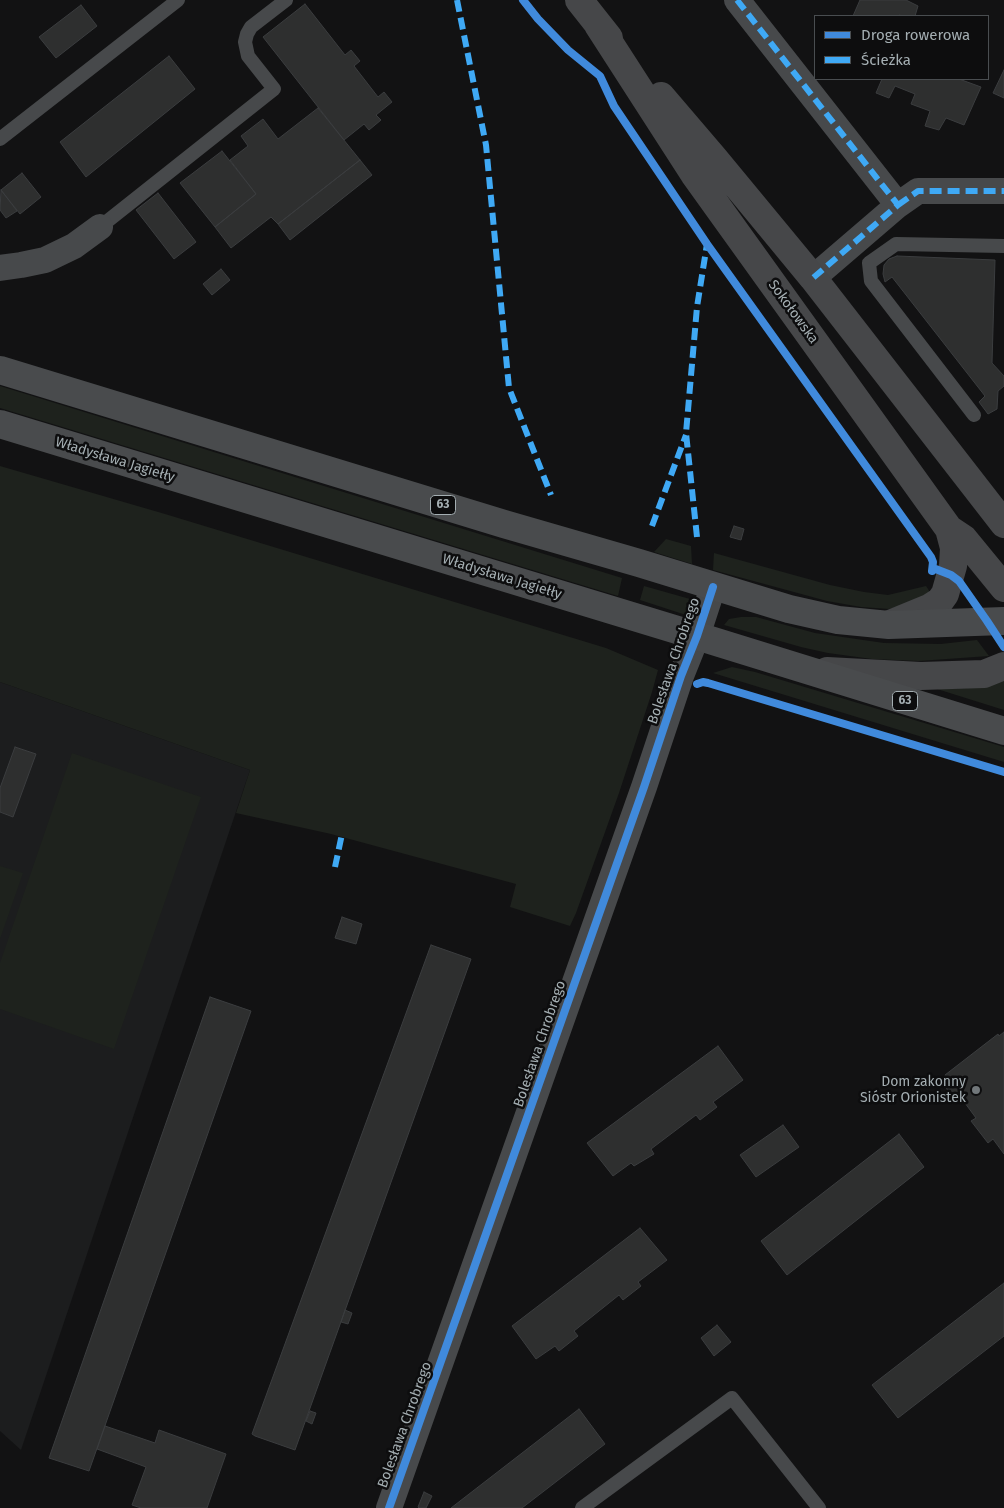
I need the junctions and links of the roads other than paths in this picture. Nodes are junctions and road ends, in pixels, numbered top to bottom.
1 (178, 0) edge
2 (286, 0) edge
3 (579, 0) edge
4 (737, 0) edge
5 (598, 24) junction
6 (1, 138) edge
7 (1004, 191) edge
8 (898, 206) junction
9 (100, 226) joint
10 (862, 236) junction
11 (1004, 246) edge
12 (879, 256) junction
13 (0, 268) edge
14 (813, 278) junction
15 (0, 370) edge
16 (974, 415) dead end
17 (0, 424) edge
18 (1004, 524) edge
19 (949, 529) junction
20 (713, 587) junction
21 (1004, 588) edge
22 (1004, 621) edge
23 (889, 625) junction
24 (698, 636) junction
25 (1004, 666) edge
26 (806, 670) junction
27 (1004, 731) edge
28 (389, 1508) edge
29 (582, 1508) edge
30 (819, 1508) edge

1 - 6 lane
2 - 9 lane
3 - 5 street, Sokołowska
4 - 8 street
5 - 14 street, Sokołowska
5 - 19 street, Sokołowska
7 - 8 street
8 - 10 street
9 - 13 street
10 - 12 lane
10 - 14 street
11 - 12 lane
12 - 16 lane
14 - 18 street, Sokołowska
15 - 20 main road, 63
17 - 24 main road, Władysława Jagiełły / 63
19 - 21 street, Sokołowska
19 - 23 street
20 - 23 main road, 63
20 - 24 street, Bolesława Chrobrego
22 - 23 main road, 63
24 - 26 main road, Władysława Jagiełły / 63
24 - 28 street, Bolesława Chrobrego
25 - 26 street
26 - 27 main road, Władysława Jagiełły / 63
29 - 30 lane

